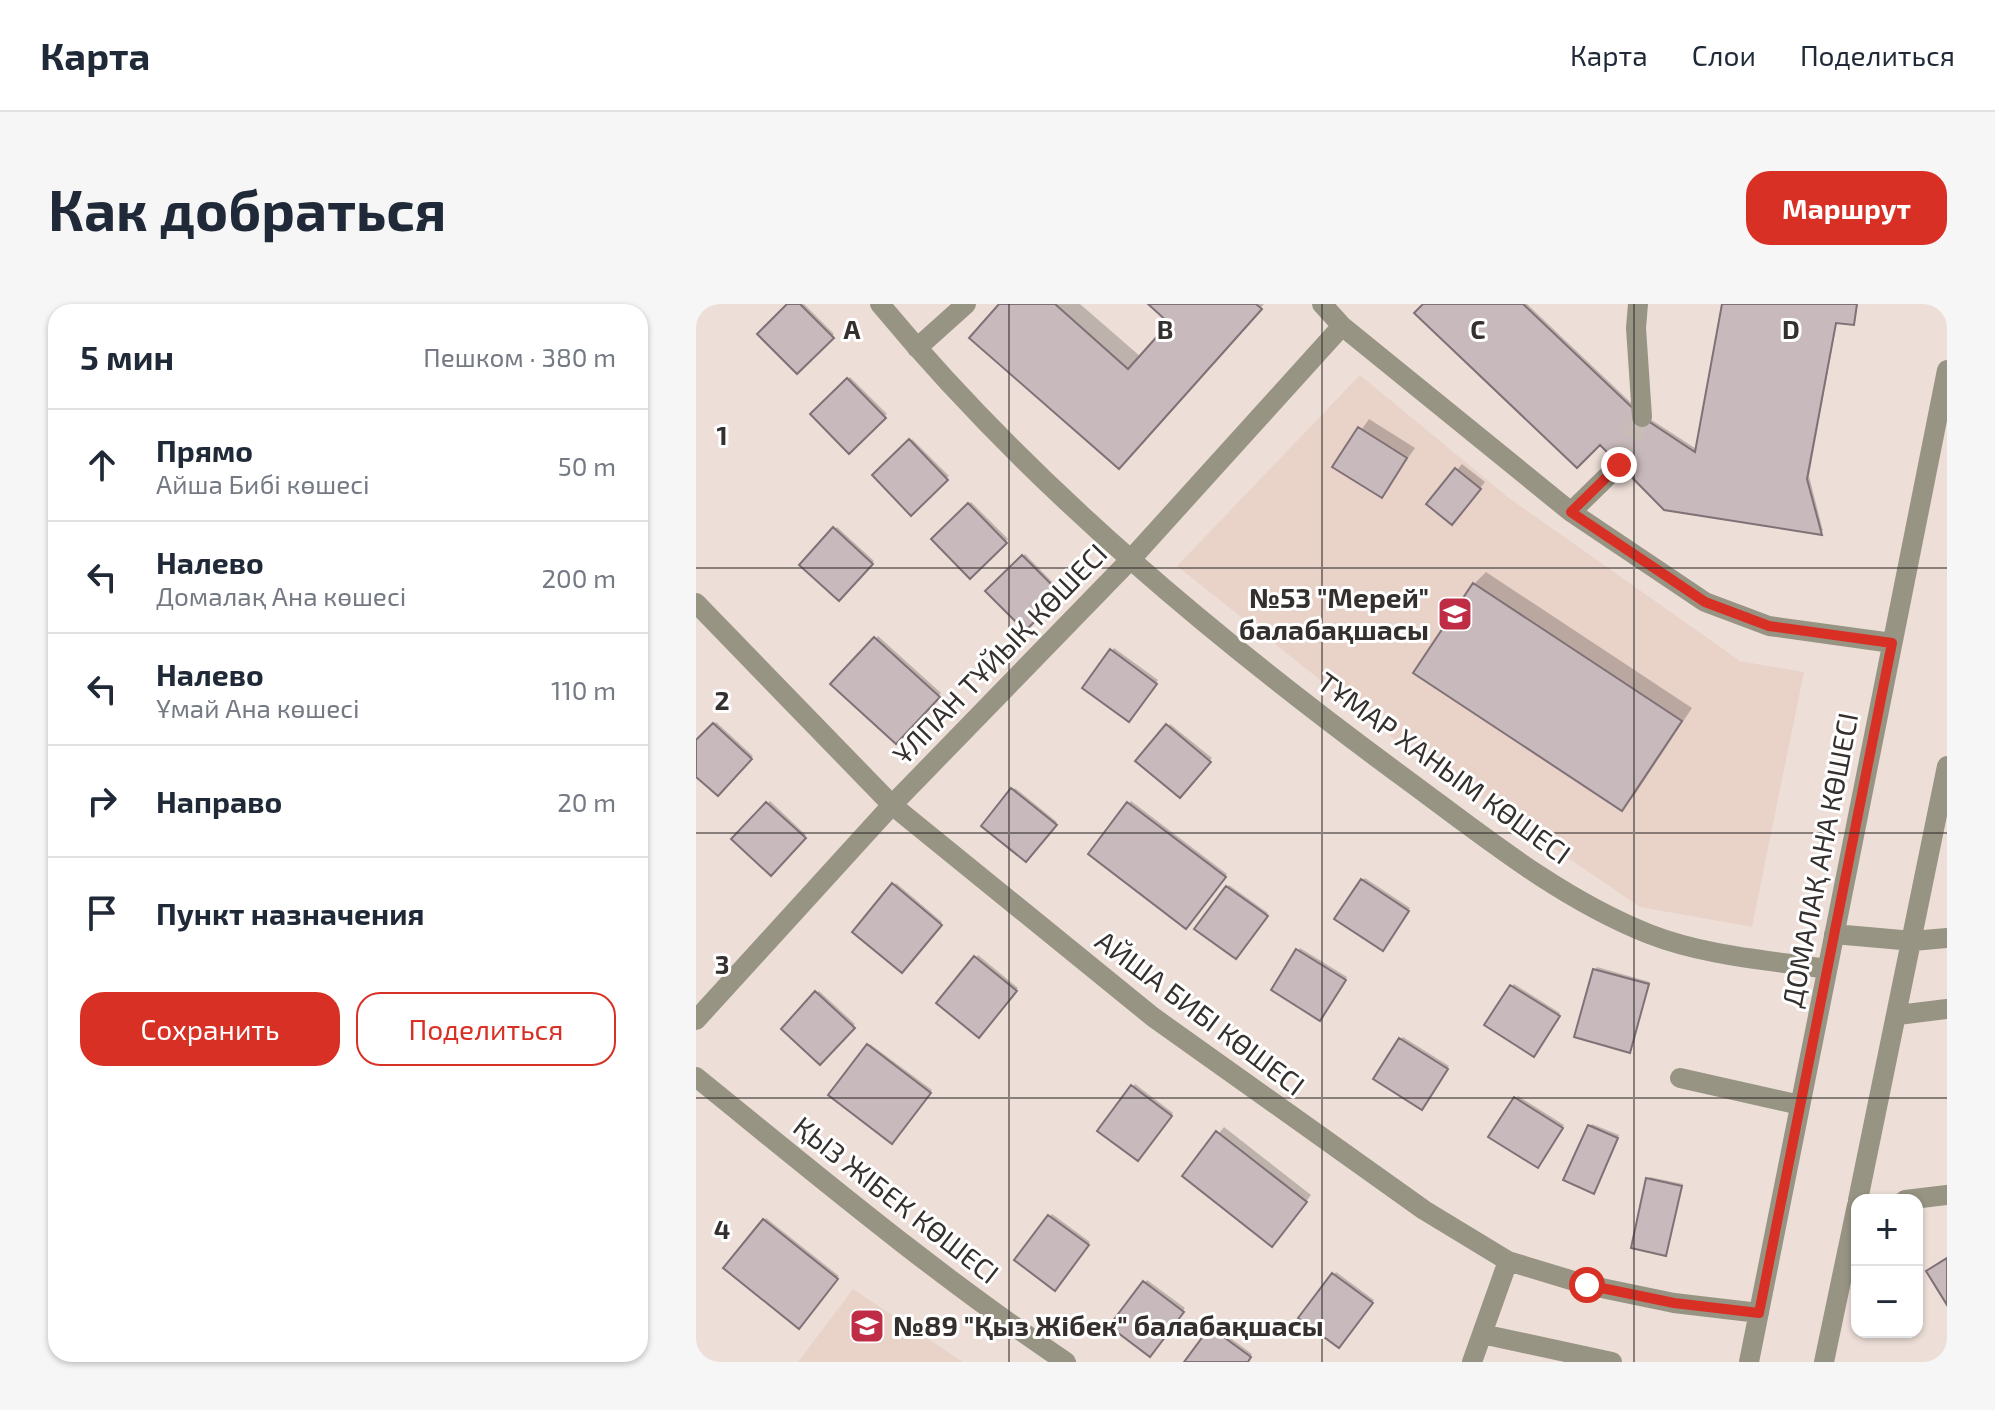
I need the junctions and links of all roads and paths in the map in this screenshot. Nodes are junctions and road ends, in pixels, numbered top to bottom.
1 (880, 304) edge
2 (966, 304) edge
3 (1322, 304) edge
4 (1638, 304) edge
5 (1342, 326) junction
6 (917, 348) junction
7 (1947, 370) edge
8 (1642, 417) tunnel mouth
9 (1619, 465) tunnel mouth
10 (1571, 512) junction
11 (1132, 558) junction
12 (696, 603) edge
13 (1892, 643) junction
14 (1947, 766) edge
15 (892, 805) junction
16 (1834, 934) junction
17 (1947, 938) edge
18 (1913, 941) junction
19 (1827, 969) junction
20 (1947, 1009) edge
21 (1898, 1015) junction
22 (696, 1020) edge
23 (696, 1077) edge
24 (1680, 1078) dead end
25 (1800, 1105) junction
26 (1860, 1194) edge
27 (1947, 1195) edge
28 (1923, 1198) edge
29 (1851, 1236) edge
30 (1508, 1261) junction
31 (1759, 1313) junction
32 (1482, 1334) junction
33 (1066, 1362) edge
34 (1472, 1362) edge
35 (1612, 1362) edge
36 (1749, 1362) edge
37 (1824, 1362) edge

1 - 6 street, ТҰМАР ХАНЫМ КӨШЕСІ
2 - 6 street
3 - 5 street
4 - 8 street
5 - 10 street
5 - 11 street, ҰЛПАН ТҰЙЫҚ КӨШЕСІ
6 - 11 street, ТҰМАР ХАНЫМ КӨШЕСІ
7 - 13 street, ДОМАЛАҚ АНА КӨШЕСІ
9 - 10 street
10 - 13 street
11 - 15 street, ҰЛПАН ТҰЙЫҚ КӨШЕСІ
11 - 19 street, ТҰМАР ХАНЫМ КӨШЕСІ
12 - 15 street, АЙША БИБІ КӨШЕСІ
13 - 16 street, ДОМАЛАҚ АНА КӨШЕСІ
14 - 18 street
15 - 22 street, ҰЛПАН ТҰЙЫҚ КӨШЕСІ
15 - 30 street, АЙША БИБІ КӨШЕСІ
16 - 18 street
16 - 19 street, ДОМАЛАҚ АНА КӨШЕСІ
17 - 18 street
18 - 21 street
19 - 25 street, ДОМАЛАҚ АНА КӨШЕСІ
20 - 21 street
21 - 26 street
23 - 33 street, ҚЫЗ ЖІБЕК КӨШЕСІ
24 - 25 street
25 - 31 street, ДОМАЛАҚ АНА КӨШЕСІ
27 - 28 street
29 - 37 street
30 - 31 street, АЙША БИБІ КӨШЕСІ
30 - 32 street
31 - 36 street, ДОМАЛАҚ АНА КӨШЕСІ
32 - 34 street
32 - 35 street

